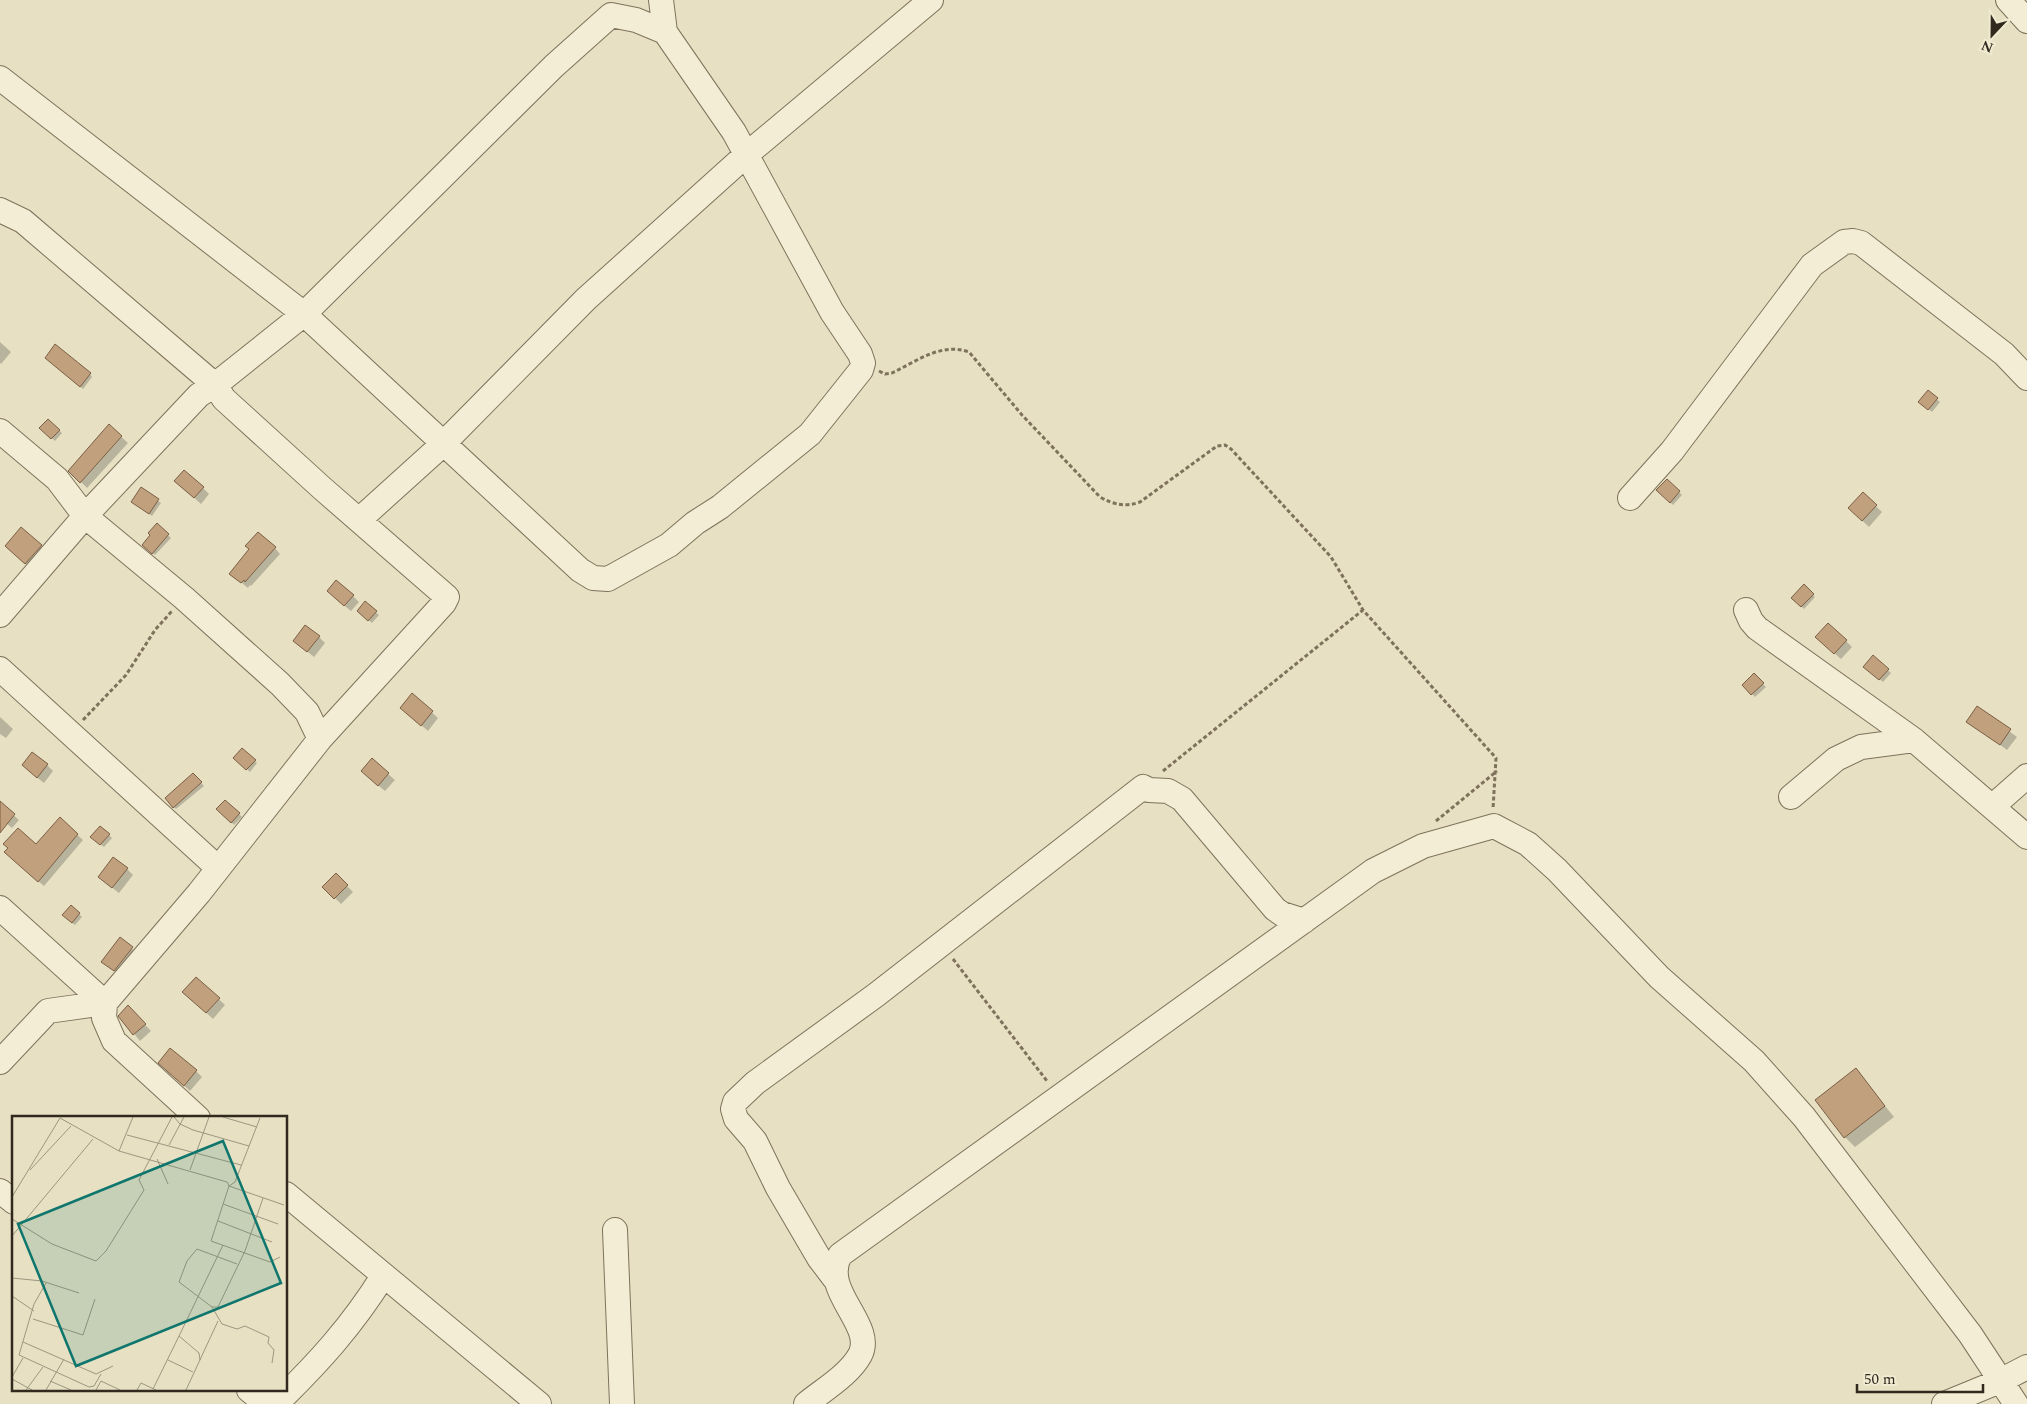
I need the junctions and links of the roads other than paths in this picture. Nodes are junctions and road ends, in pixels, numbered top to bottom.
1 (661, 0) edge
2 (931, 0) edge
3 (2008, 0) edge
4 (617, 8) edge
5 (2027, 21) edge
6 (665, 32) junction
7 (0, 78) edge
8 (746, 155) junction
9 (0, 210) edge
10 (304, 314) junction
11 (2027, 378) edge
12 (215, 385) junction
13 (0, 431) edge
14 (442, 445) junction
15 (1630, 498) dead end
16 (85, 516) junction
17 (359, 520) junction
18 (1746, 610) dead end
19 (0, 615) edge
20 (0, 669) edge
21 (320, 739) junction
22 (1914, 740) junction
23 (2027, 776) edge
24 (1791, 797) dead end
25 (1993, 806) junction
26 (2027, 837) edge
27 (218, 868) junction
28 (0, 908) edge
29 (1304, 921) junction
30 (105, 1003) junction
31 (0, 1062) edge
32 (196, 1116) edge
33 (0, 1191) edge
34 (288, 1196) edge
35 (12, 1200) edge
36 (615, 1230) dead end
37 (383, 1276) junction
38 (835, 1279) junction
39 (2027, 1367) edge
40 (2000, 1381) junction
41 (251, 1392) edge
42 (266, 1404) edge
43 (276, 1404) edge
44 (539, 1404) edge
45 (622, 1404) edge
46 (806, 1404) edge
47 (1944, 1404) edge
48 (2016, 1404) edge

1 - 6 street
2 - 8 street
3 - 5 street
4 - 6 street
4 - 10 street
6 - 8 street
7 - 10 street
8 - 14 street
8 - 14 street
9 - 12 street
10 - 12 street
10 - 14 street
11 - 15 street
12 - 16 street
12 - 17 street
13 - 16 street
14 - 17 street
16 - 19 street
16 - 21 street
17 - 21 street
18 - 22 street
20 - 27 street
21 - 27 street
22 - 24 street
22 - 25 street
23 - 25 street
25 - 26 street
27 - 30 street
28 - 30 street
29 - 38 street
29 - 38 street
29 - 40 street
30 - 31 street
30 - 32 street
33 - 35 street
34 - 37 street
36 - 45 street
37 - 43 street
37 - 44 street
38 - 46 street
39 - 40 street
40 - 47 street
40 - 48 street
41 - 42 street

